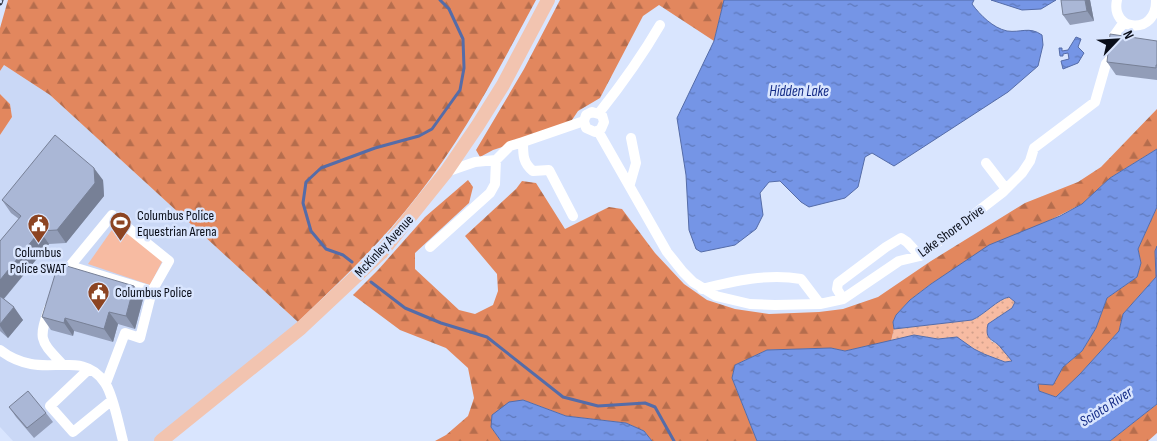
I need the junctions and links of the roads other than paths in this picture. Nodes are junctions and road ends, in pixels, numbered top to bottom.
1 (548, 0) edge
2 (1117, 0) edge
3 (1156, 0) edge
4 (1124, 22) junction
5 (660, 25) dead end
6 (598, 113) junction
7 (584, 121) junction
8 (598, 131) junction
9 (632, 138) dead end
10 (522, 142) junction
11 (496, 160) junction
12 (986, 163) dead end
13 (446, 172) junction
14 (630, 184) junction
15 (1006, 189) junction
16 (573, 216) dead end
17 (430, 247) dead end
18 (920, 256) junction
19 (70, 266) junction
20 (58, 283) edge
21 (702, 289) junction
22 (152, 291) junction
23 (843, 299) junction
24 (51, 302) edge
25 (820, 304) junction
26 (0, 350) edge
27 (63, 365) junction
28 (89, 369) junction
29 (106, 383) junction
30 (111, 401) junction
31 (123, 441) edge
32 (161, 441) edge

1 - 13 main road, McKinley Avenue
2 - 4 street
3 - 4 street
4 - 15 street, Lake Shore Drive
5 - 6 street
6 - 7 street
6 - 8 street
7 - 8 street, Lake Shore Drive
7 - 10 street
8 - 14 street, Lake Shore Drive
9 - 14 street
10 - 11 street
10 - 16 street
11 - 13 street
11 - 17 street
12 - 15 street
13 - 32 main road, McKinley Avenue
14 - 21 street, Lake Shore Drive
15 - 18 street, Lake Shore Drive
18 - 23 street, Lake Shore Drive
18 - 23 street
19 - 20 street
19 - 22 street
19 - 22 street
21 - 25 street, Lake Shore Drive
21 - 25 street
22 - 29 street
23 - 25 street, Lake Shore Drive
24 - 27 street
26 - 27 street
27 - 28 street
28 - 29 street
28 - 30 street
29 - 30 street
30 - 31 street

